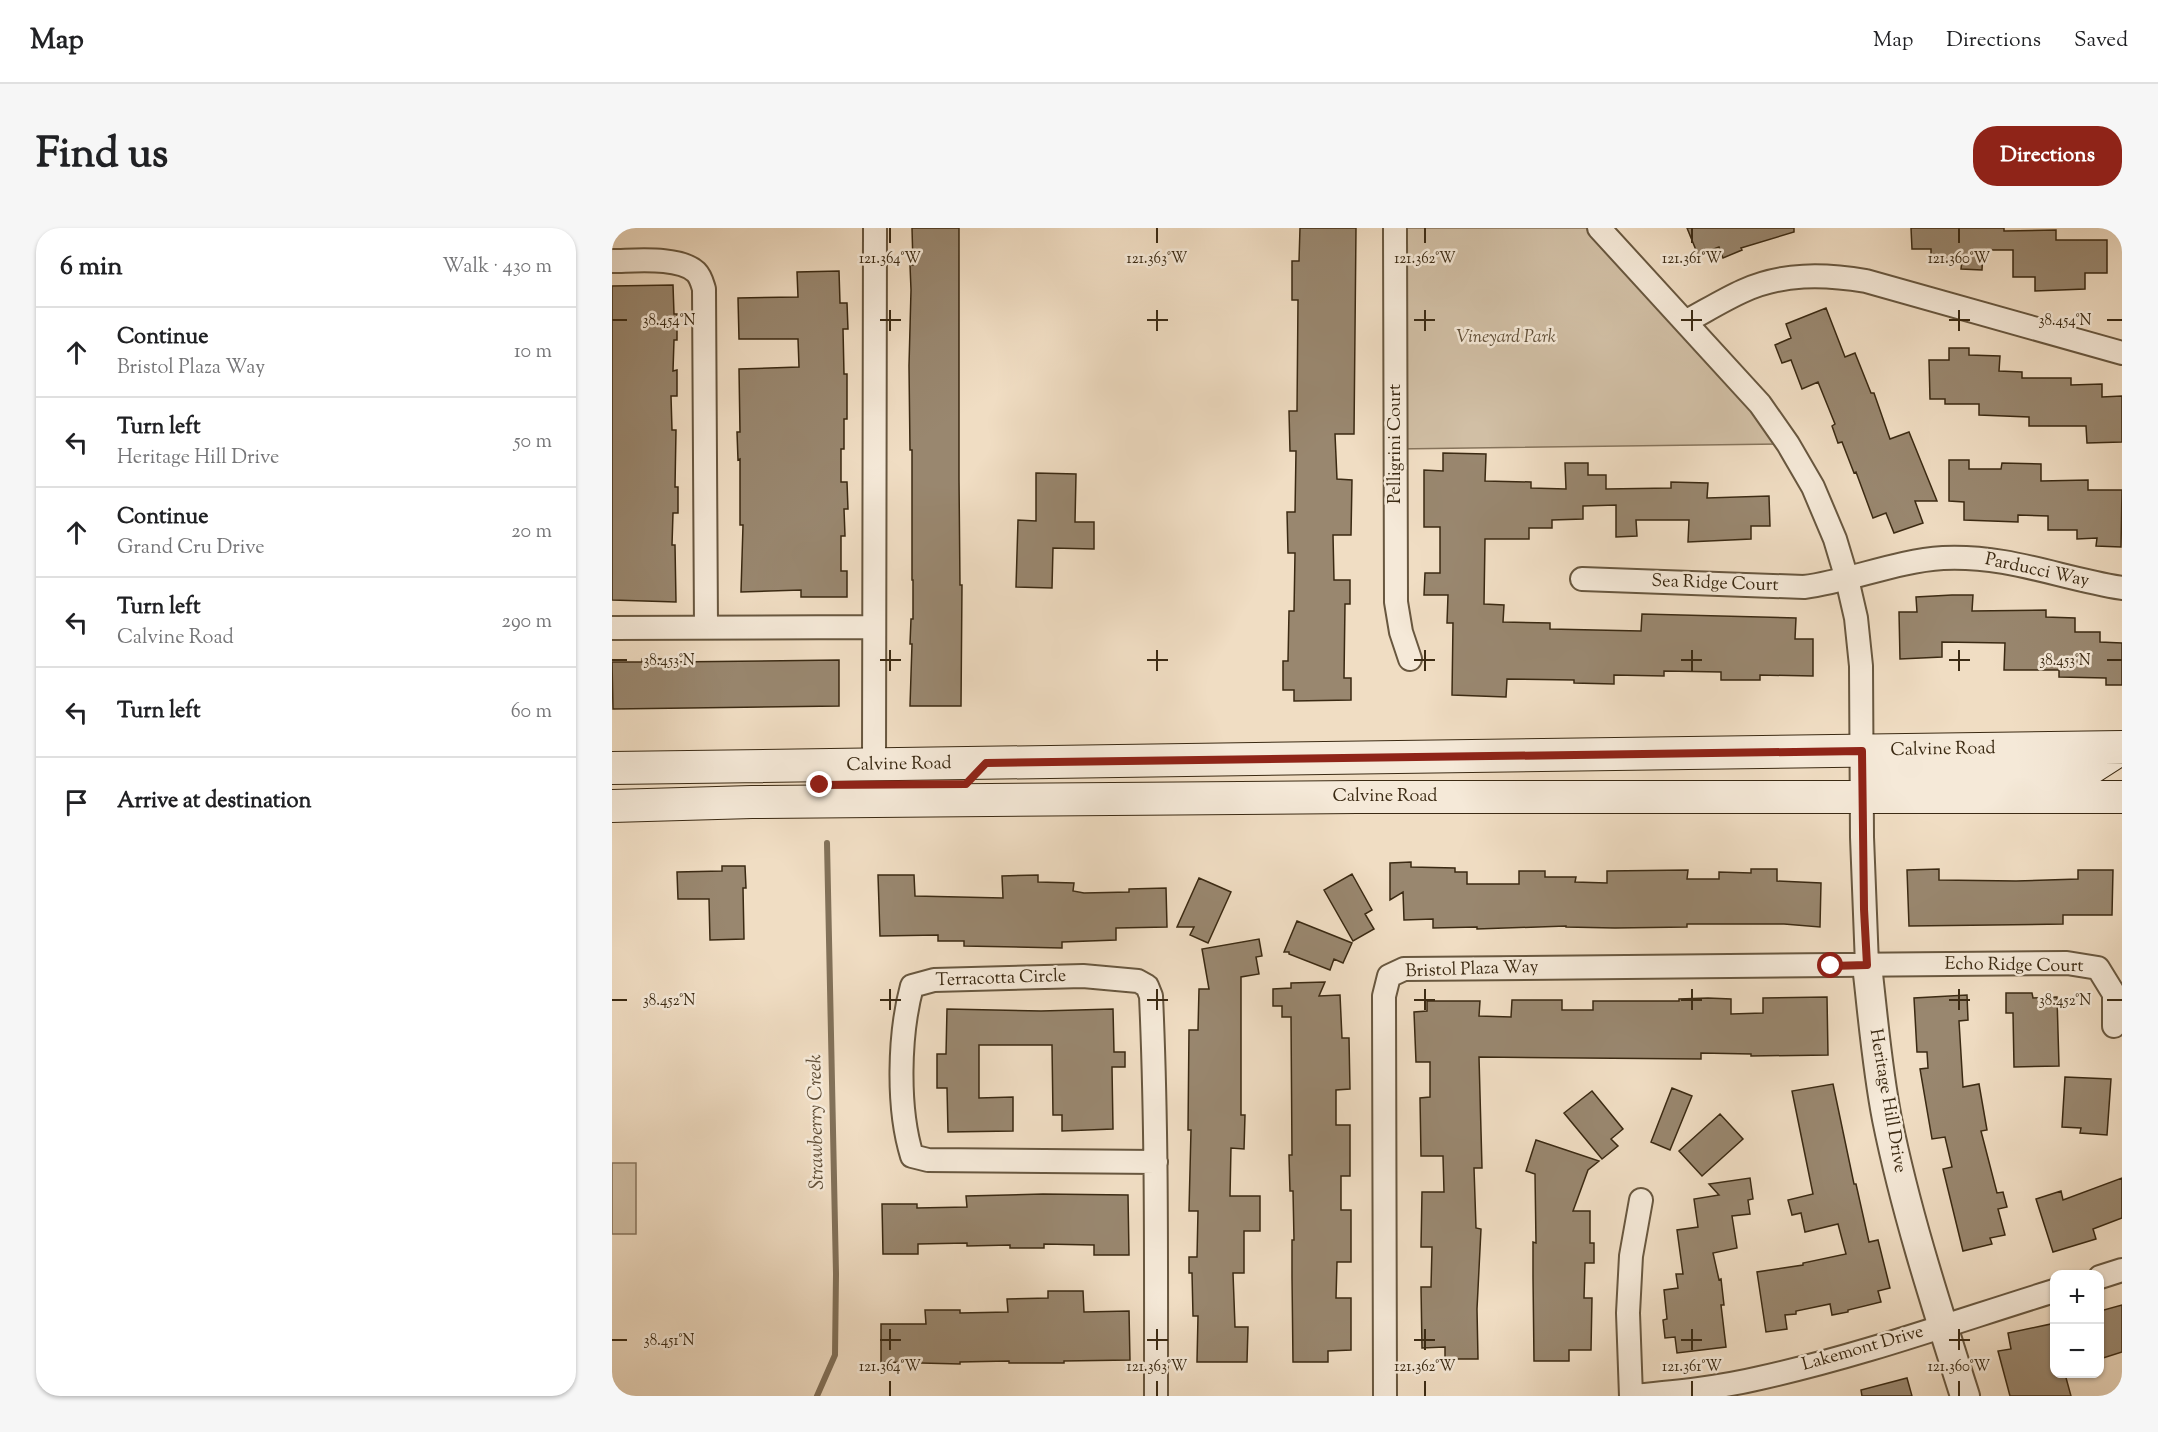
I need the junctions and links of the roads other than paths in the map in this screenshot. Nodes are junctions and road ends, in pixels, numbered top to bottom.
1 (875, 228) edge
2 (1395, 228) edge
3 (1599, 228) edge
4 (612, 261) edge
5 (1685, 322) junction
6 (2122, 353) edge
7 (1582, 579) dead end
8 (1847, 579) junction
9 (2122, 588) edge
10 (706, 627) junction
11 (874, 627) junction
12 (612, 628) edge
13 (1410, 659) dead end
14 (2122, 747) edge
15 (1862, 751) junction
16 (986, 763) junction
17 (874, 765) junction
18 (616, 770) edge
19 (2122, 796) edge
20 (1584, 797) junction
21 (1861, 798) junction
22 (791, 801) junction
23 (612, 806) edge
24 (1867, 965) junction
25 (2114, 1026) dead end
26 (1156, 1162) junction
27 (1641, 1200) dead end
28 (2122, 1270) edge
29 (2104, 1276) edge
30 (2050, 1293) edge
31 (1943, 1326) junction
32 (1156, 1396) edge
33 (1385, 1396) edge
34 (1632, 1396) edge
35 (1965, 1396) edge

1 - 11 street
2 - 13 street, Pelligrini Court
3 - 5 street, Heritage Hill Drive
4 - 10 street
5 - 6 street
5 - 8 street, Heritage Hill Drive
7 - 8 street, Sea Ridge Court
8 - 9 street, Parducci Way
8 - 15 street, Heritage Hill Drive
10 - 11 street
10 - 12 street
11 - 17 street
14 - 15 main road, Calvine Road
14 - 21 main road
15 - 16 main road, Calvine Road
15 - 20 main road
15 - 21 street, Heritage Hill Drive
16 - 17 main road, Calvine Road
16 - 22 main road
17 - 18 main road, Calvine Road
19 - 21 main road, Calvine Road
20 - 21 main road, Calvine Road
20 - 22 main road, Calvine Road
21 - 24 street, Heritage Hill Drive
22 - 23 main road, Calvine Road
24 - 25 street, Echo Ridge Court
24 - 31 street, Heritage Hill Drive
24 - 33 street, Bristol Plaza Way
26 - 26 street, Terracotta Circle
26 - 32 street, Terracotta Circle
27 - 34 street
28 - 29 street
30 - 31 street, Lakemont Drive
31 - 34 street, Lakemont Drive
31 - 35 street, Heritage Hill Drive

